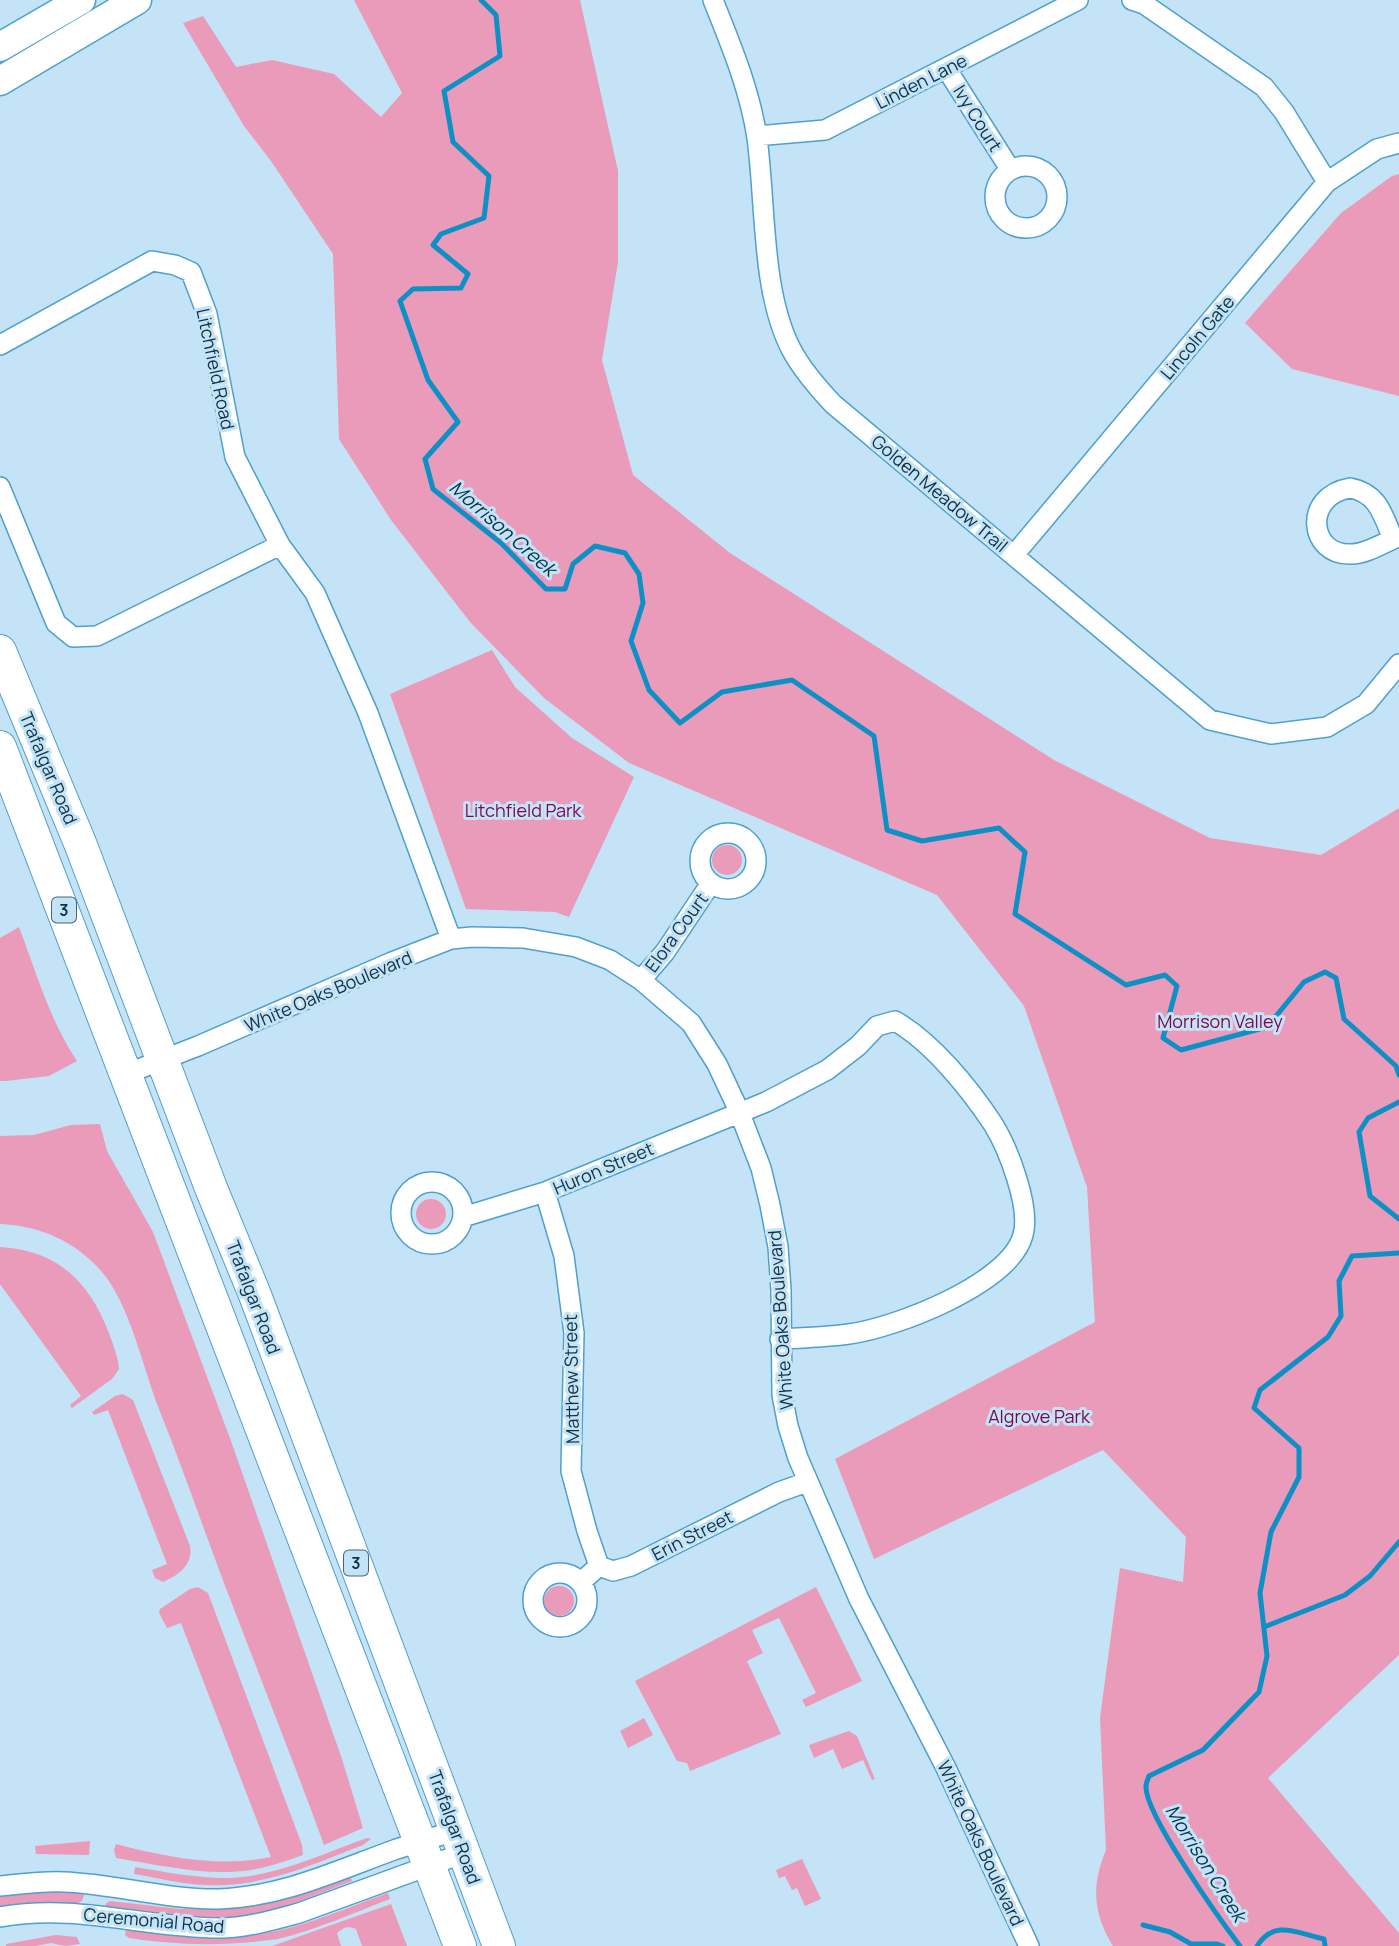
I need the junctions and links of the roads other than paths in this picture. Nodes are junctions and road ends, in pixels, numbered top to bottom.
1 (81, 0) edge
2 (137, 0) edge
3 (713, 0) edge
4 (1078, 0) edge
5 (1132, 0) edge
6 (0, 47) edge
7 (946, 68) junction
8 (0, 80) edge
9 (757, 136) junction
10 (1399, 143) edge
11 (1010, 169) dead end
12 (1326, 182) junction
13 (0, 345) edge
14 (0, 487) edge
15 (280, 545) junction
16 (1014, 555) junction
17 (0, 651) edge
18 (1399, 664) edge
19 (0, 747) edge
20 (711, 883) dead end
21 (451, 939) junction
22 (641, 980) junction
23 (163, 1060) junction
24 (126, 1074) junction
25 (739, 1111) junction
26 (545, 1192) junction
27 (463, 1217) dead end
28 (780, 1339) junction
29 (807, 1482) junction
30 (599, 1566) junction
31 (581, 1582) dead end
32 (460, 1842) junction
33 (424, 1853) junction
34 (0, 1886) edge
35 (0, 1917) edge
36 (460, 1946) edge
37 (499, 1946) edge
38 (1029, 1946) edge

1 - 6 main road
2 - 8 main road
3 - 9 street, Golden Meadow Trail
4 - 7 street, Linden Lane
5 - 12 street
7 - 9 street, Linden Lane
7 - 11 street, Ivy Court
9 - 16 street, Golden Meadow Trail
10 - 12 street, Lincoln Gate
12 - 16 street, Lincoln Gate
13 - 15 street, Litchfield Road
14 - 15 street
15 - 21 street, Litchfield Road
16 - 18 street, Golden Meadow Trail
17 - 23 main road, Trafalgar Road / 3
19 - 24 main road, Trafalgar Road / 3
20 - 22 street, Elora Court
21 - 22 street, White Oaks Boulevard
21 - 23 street, White Oaks Boulevard
22 - 25 street, White Oaks Boulevard
23 - 24 street, White Oaks Boulevard
23 - 32 main road, Trafalgar Road / 3
24 - 33 main road, Trafalgar Road / 3
25 - 26 street, Huron Street
25 - 28 street, White Oaks Boulevard
25 - 28 street, Huron Street
26 - 27 street, Huron Street
26 - 30 street, Matthew Street
28 - 29 street, White Oaks Boulevard
29 - 30 street, Erin Street
29 - 38 street, White Oaks Boulevard
30 - 31 street
32 - 33 street, Ceremonial Road
32 - 37 main road, Trafalgar Road / 3
33 - 34 street, Ceremonial Road
33 - 35 street, Ceremonial Road
33 - 36 main road, Trafalgar Road / 3

